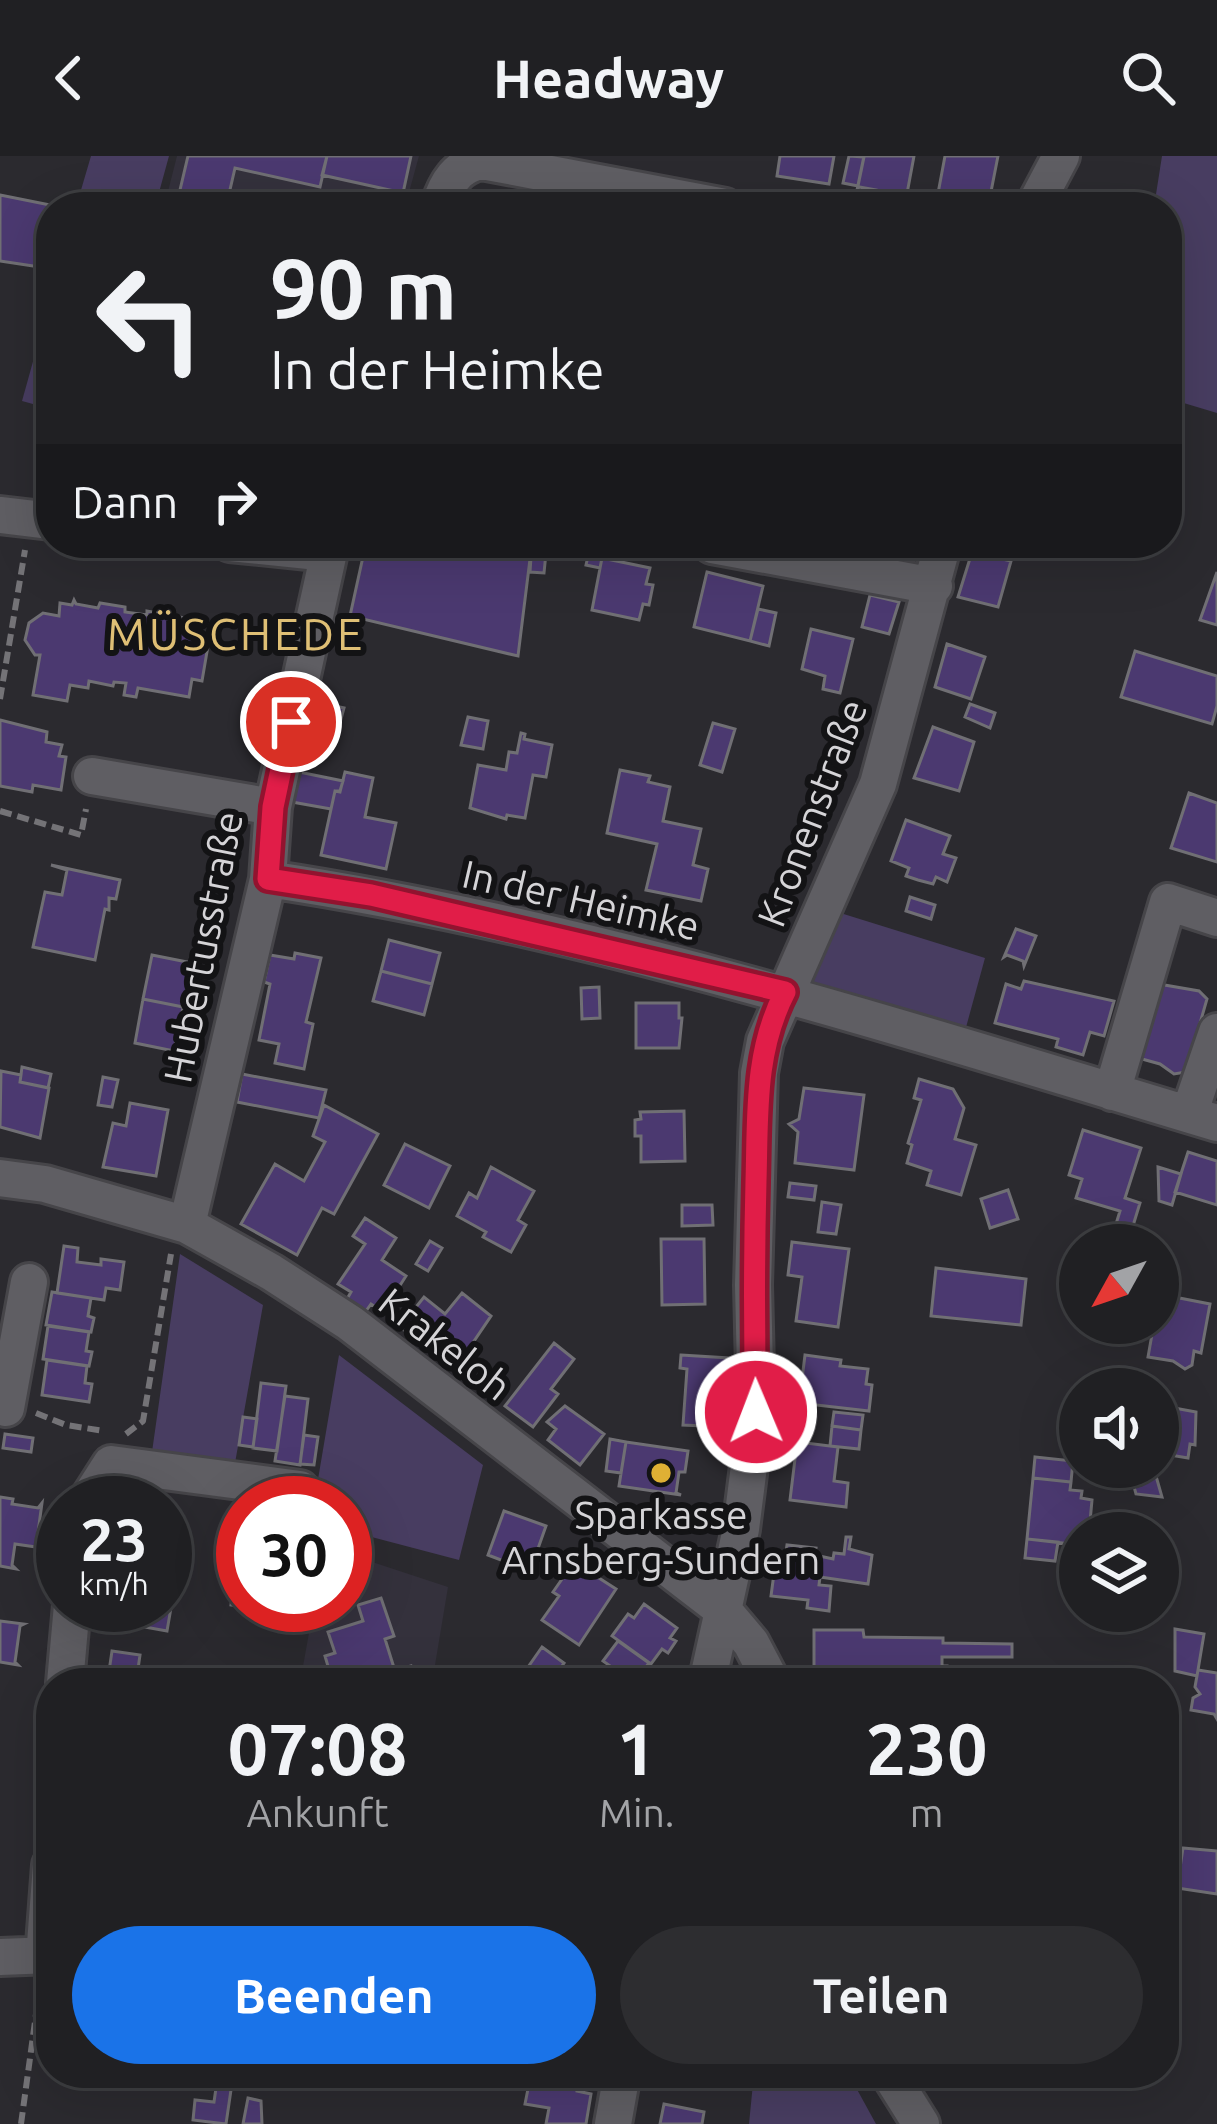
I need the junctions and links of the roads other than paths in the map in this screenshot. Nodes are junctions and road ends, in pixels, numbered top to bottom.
1 (1061, 156) edge
2 (447, 192) edge
3 (643, 192) edge
4 (1042, 192) edge
5 (327, 558) edge
6 (782, 558) edge
7 (940, 558) edge
8 (934, 586) junction
9 (92, 776) road end
10 (273, 807) junction
11 (268, 879) junction
12 (1217, 918) edge
13 (785, 992) junction
14 (1217, 1033) edge
15 (1112, 1092) junction
16 (1203, 1119) edge
17 (0, 1178) edge
18 (187, 1225) junction
19 (28, 1282) dead end
20 (8, 1409) edge
21 (102, 1476) edge
22 (241, 1476) edge
23 (724, 1611) junction
24 (69, 1632) edge
25 (66, 1668) edge
26 (711, 1668) edge
27 (764, 1668) edge
28 (36, 1956) edge
29 (0, 1957) edge
30 (620, 2088) edge
31 (898, 2088) edge
32 (614, 2124) edge
33 (921, 2124) edge

1 - 4 street
2 - 3 street
5 - 10 street, Hubertusstraße
6 - 8 street
7 - 8 street, Kronenstraße
8 - 13 street, Kronenstraße
9 - 10 street
10 - 11 street, Hubertusstraße
11 - 13 street, In der Heimke
11 - 18 street, Hubertusstraße
12 - 15 street
13 - 15 street, In der Heimke
13 - 23 street, Kronenstraße
14 - 16 street
15 - 16 street, In der Heimke
17 - 18 street, Krakeloh
18 - 23 street, Krakeloh
19 - 20 street
21 - 22 street
23 - 26 street, Kronenstraße
23 - 27 street, Krakeloh
24 - 25 street
28 - 29 street
30 - 32 street
31 - 33 street

